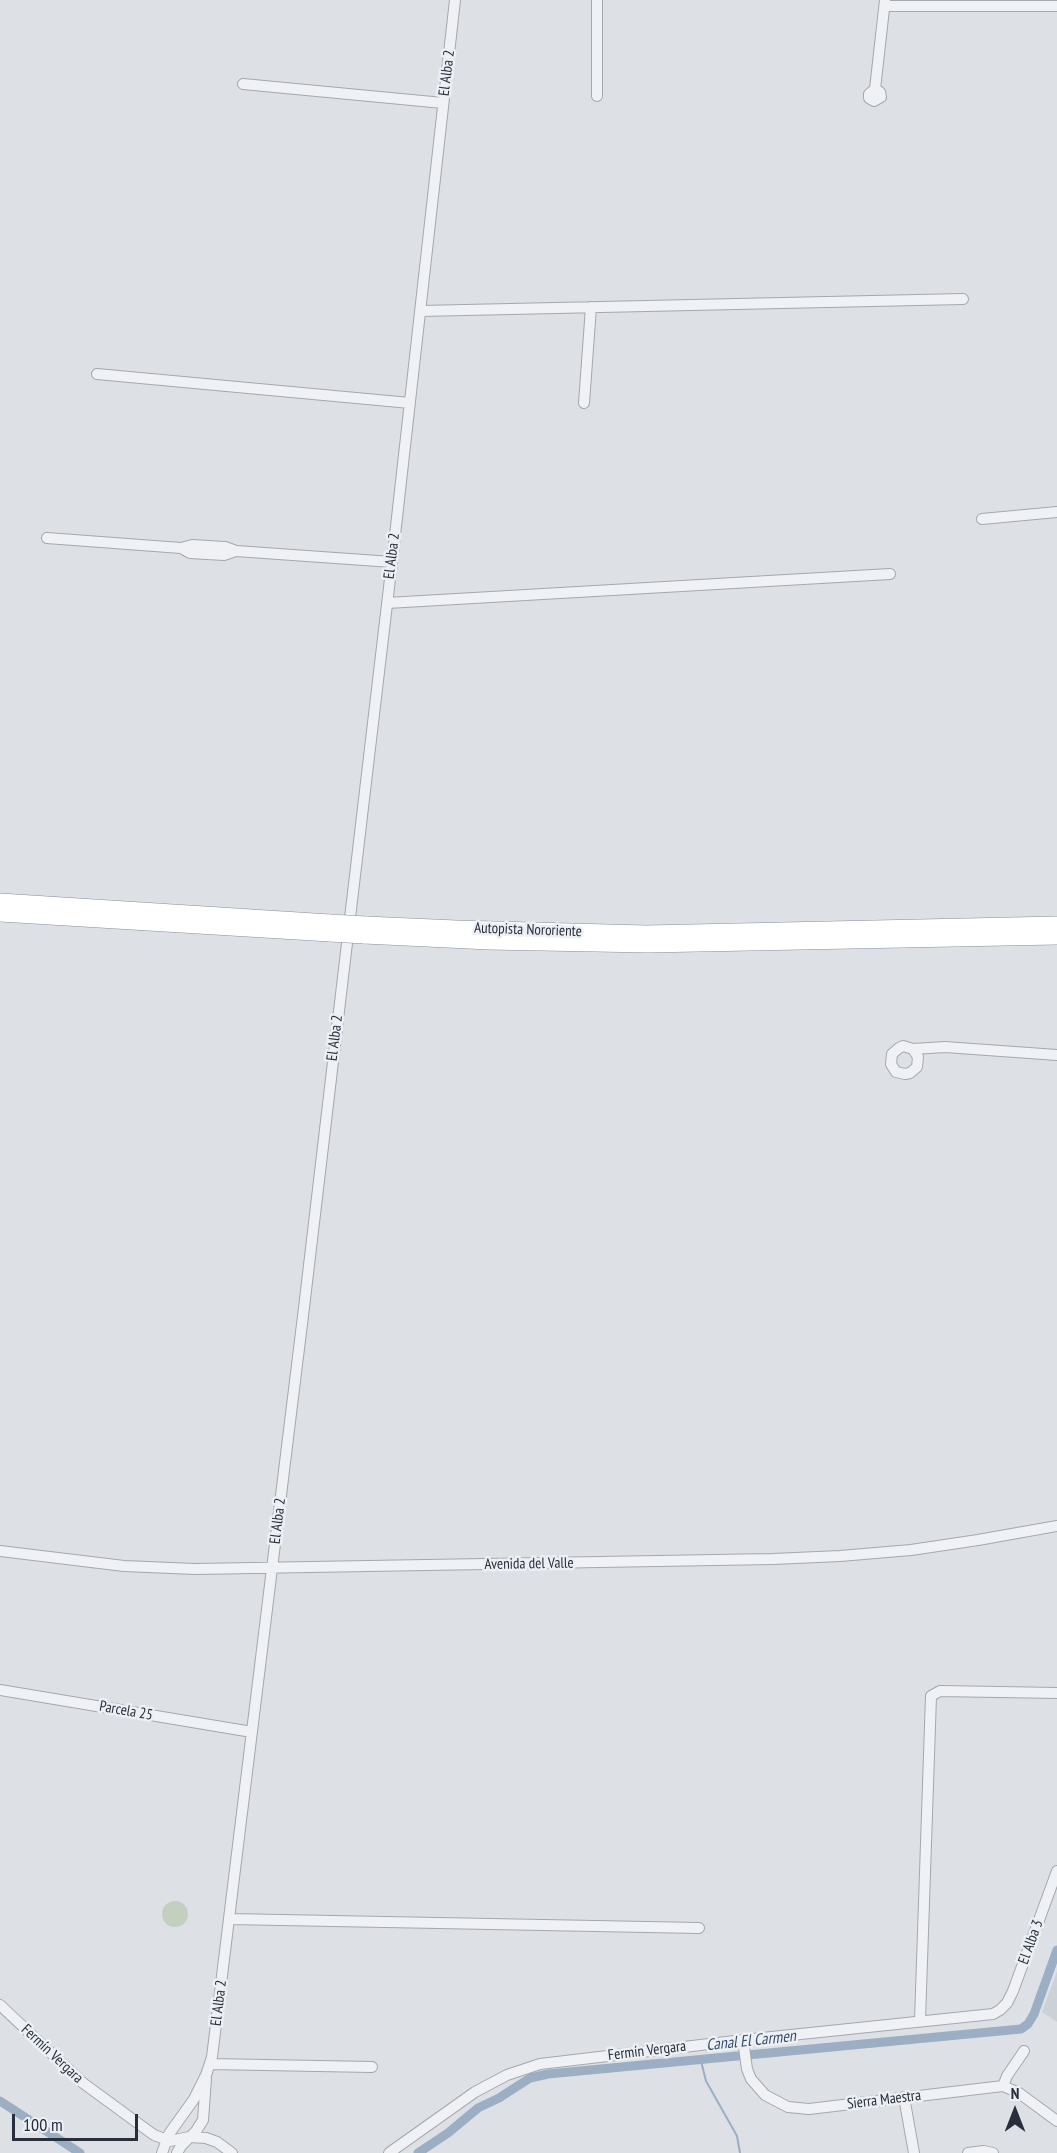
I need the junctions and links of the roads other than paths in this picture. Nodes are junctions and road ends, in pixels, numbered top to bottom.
1 (455, 0) edge
2 (597, 0) edge
3 (885, 3) edge
4 (1057, 6) edge
5 (243, 84) dead end
6 (875, 89) dead end
7 (597, 96) dead end
8 (443, 103) junction
9 (963, 299) dead end
10 (591, 307) junction
11 (420, 311) junction
12 (97, 374) dead end
13 (410, 403) junction
14 (584, 403) dead end
15 (1057, 512) edge
16 (981, 519) dead end
17 (47, 538) dead end
18 (392, 562) junction
19 (890, 574) dead end
20 (387, 603) junction
21 (0, 901) edge
22 (0, 914) edge
23 (1057, 924) edge
24 (330, 928) junction
25 (365, 930) junction
26 (1057, 937) edge
27 (913, 1049) dead end
28 (1057, 1055) edge
29 (1057, 1526) edge
30 (0, 1551) edge
31 (273, 1569) junction
32 (0, 1690) edge
33 (1057, 1693) edge
34 (252, 1732) junction
35 (1057, 1871) edge
36 (229, 1919) junction
37 (699, 1928) dead end
38 (0, 2005) edge
39 (1000, 2010) joint
40 (920, 2020) junction
41 (743, 2044) junction
42 (1024, 2051) dead end
43 (211, 2064) junction
44 (372, 2067) dead end
45 (206, 2075) junction
46 (1003, 2086) junction
47 (904, 2097) junction
48 (1055, 2115) edge
49 (189, 2138) junction
50 (166, 2140) junction
51 (162, 2153) edge
52 (177, 2153) edge
53 (232, 2153) edge
54 (388, 2153) edge
55 (914, 2153) edge
56 (968, 2153) edge
57 (993, 2153) edge

1 - 8 street, El Alba 2
2 - 7 street
3 - 4 street
3 - 6 street
5 - 8 street
8 - 11 street, El Alba 2
9 - 10 street
10 - 11 street
10 - 14 street
11 - 13 street, El Alba 2
12 - 13 street
13 - 18 street, El Alba 2
15 - 16 street
17 - 18 street
18 - 20 street, El Alba 2
19 - 20 street
20 - 31 street, El Alba 2
21 - 24 highway, Autopista Nororiente
22 - 24 highway, Autopista Nororiente
23 - 25 highway, Autopista Nororiente
24 - 25 highway, Autopista Nororiente, bridge
25 - 26 highway, Autopista Nororiente
27 - 28 street
29 - 31 street, Avenida del Valle
30 - 31 street, Avenida del Valle
31 - 34 street, El Alba 2
32 - 34 street, Parcela 25
33 - 40 street
34 - 36 street, El Alba 2
35 - 39 street, El Alba 3
36 - 37 street
36 - 43 street, El Alba 2
38 - 50 street, Fermín Vergara
39 - 40 street, Fermín Vergara
40 - 41 street, Fermín Vergara
41 - 47 street, Sierra Maestra
41 - 54 street, Fermín Vergara
42 - 46 street
43 - 44 street
43 - 45 street, El Alba 2
45 - 49 street, El Alba 2
45 - 50 street, El Alba 2
46 - 47 street, Sierra Maestra
46 - 48 street
47 - 55 street
49 - 50 street
49 - 52 street, El Alba 2
49 - 53 street
50 - 51 street, El Alba 2
56 - 57 street

